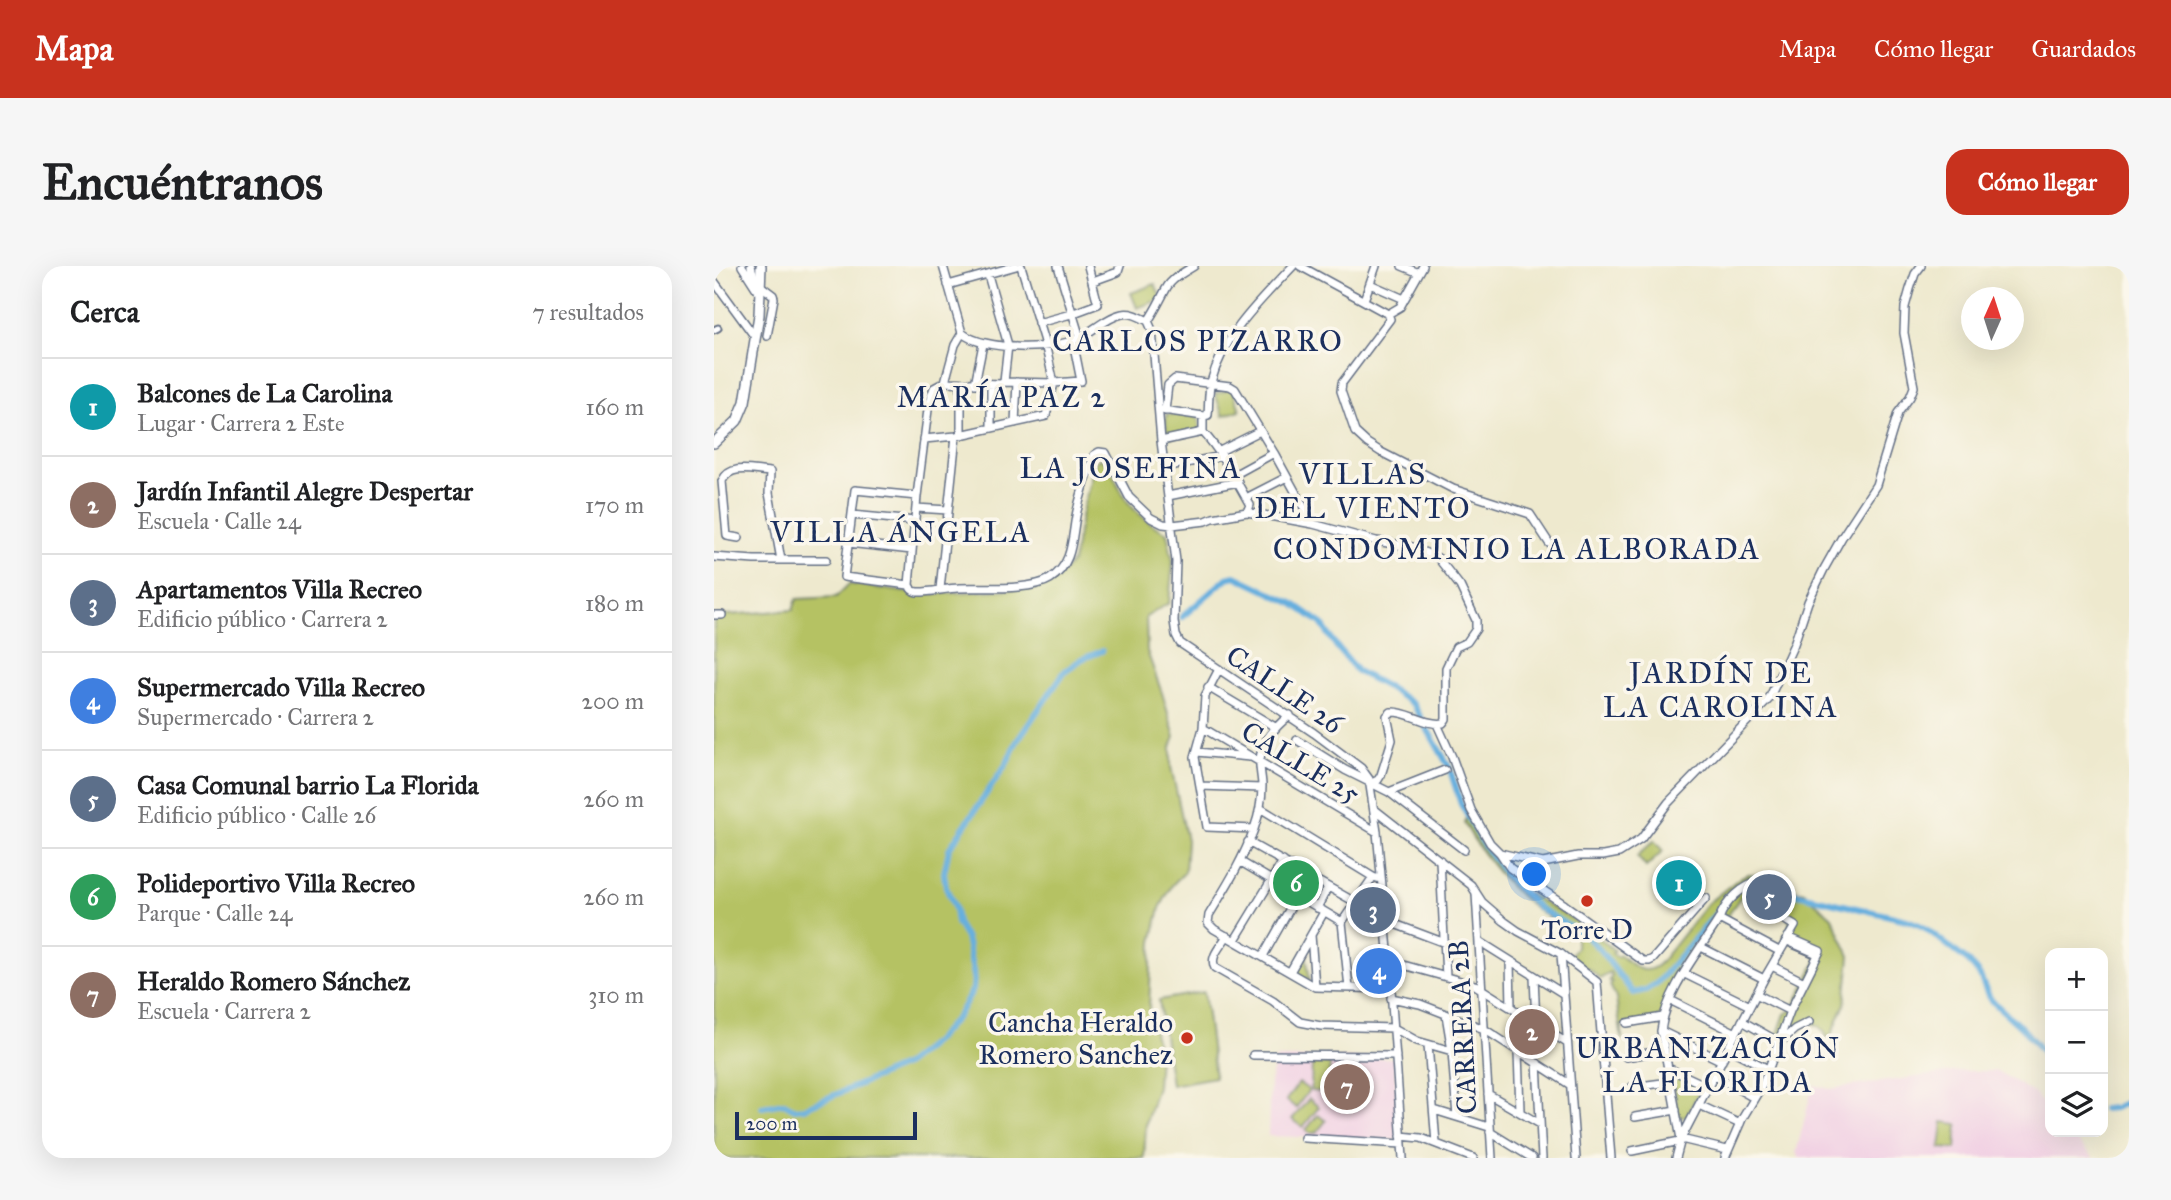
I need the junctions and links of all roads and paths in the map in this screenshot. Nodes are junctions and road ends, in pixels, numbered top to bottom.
1 (741, 266) edge
2 (751, 266) edge
3 (761, 266) edge
4 (943, 266) edge
5 (1018, 266) edge
6 (1058, 266) edge
7 (1088, 266) edge
8 (1120, 266) edge
9 (1194, 266) edge
10 (1293, 266) edge
11 (1300, 266) edge
12 (1376, 266) edge
13 (1402, 266) edge
14 (1921, 266) edge
15 (1421, 269) edge
16 (988, 275) junction
17 (714, 281) edge
18 (1093, 281) junction
19 (1370, 284) junction
20 (948, 285) junction
21 (761, 290) junction
22 (718, 295) edge
23 (1404, 299) junction
24 (1364, 300) junction
25 (1072, 314) junction
26 (1388, 314) junction
27 (1148, 321) junction
28 (1038, 323) junction
29 (962, 333) junction
30 (767, 336) dead end
31 (755, 337) junction
32 (1077, 339) junction
33 (983, 344) junction
34 (1008, 345) junction
35 (1046, 348) junction
36 (945, 382) junction
37 (1004, 382) junction
38 (1017, 382) junction
39 (1054, 383) junction
40 (1211, 383) junction
41 (961, 384) junction
42 (975, 384) junction
43 (991, 384) junction
44 (1162, 410) junction
45 (1205, 416) junction
46 (1015, 423) junction
47 (991, 428) junction
48 (1260, 430) junction
49 (1203, 432) junction
50 (958, 436) junction
51 (924, 439) junction
52 (1161, 441) junction
53 (714, 443) edge
54 (1275, 453) junction
55 (1222, 454) junction
56 (1164, 467) junction
57 (1287, 477) junction
58 (1236, 479) junction
59 (917, 496) junction
60 (1168, 496) junction
61 (1246, 498) junction
62 (916, 508) junction
63 (948, 510) junction
64 (1247, 512) junction
65 (852, 515) junction
66 (915, 521) junction
67 (1313, 524) junction
68 (1172, 525) junction
69 (739, 538) dead end
70 (1549, 543) dead end
71 (848, 544) junction
72 (912, 551) junction
73 (714, 557) edge
74 (827, 559) dead end
75 (780, 560) junction
76 (909, 585) junction
77 (940, 589) junction
78 (1219, 670) junction
79 (1209, 687) junction
80 (1290, 715) junction
81 (1434, 723) junction
82 (1275, 727) junction
83 (1203, 728) junction
84 (1297, 740) dead end
85 (1197, 752) junction
86 (1257, 759) junction
87 (1445, 771) dead end
88 (1370, 782) junction
89 (1200, 786) junction
90 (1262, 788) junction
91 (1389, 792) junction
92 (1260, 808) junction
93 (1374, 809) junction
94 (1254, 829) junction
95 (1377, 832) junction
96 (1248, 842) junction
97 (1464, 850) dead end
98 (1500, 853) junction
99 (1440, 860) junction
100 (1241, 862) junction
101 (1283, 862) junction
102 (1377, 878) junction
103 (1273, 880) junction
104 (1761, 881) dead end
105 (1328, 887) junction
106 (1476, 894) junction
107 (1297, 896) junction
108 (1706, 898) dead end
109 (1749, 899) dead end
110 (1356, 902) junction
111 (1320, 910) junction
112 (1719, 919) junction
113 (1384, 920) junction
114 (1342, 922) junction
115 (1311, 933) junction
116 (1231, 938) junction
117 (1786, 939) junction
118 (1479, 941) junction
119 (1445, 943) junction
120 (1701, 947) junction
121 (1779, 951) junction
122 (1561, 954) junction
123 (1263, 956) junction
124 (1389, 961) junction
125 (1510, 961) junction
126 (1772, 966) junction
127 (1290, 972) junction
128 (1685, 974) junction
129 (1534, 976) junction
130 (1446, 977) junction
131 (1764, 979) junction
132 (1804, 982) junction
133 (1315, 987) junction
134 (1349, 988) junction
135 (1391, 989) junction
136 (1482, 989) junction
137 (1564, 993) junction
138 (1756, 994) junction
139 (1391, 998) junction
140 (1670, 1000) junction
141 (1750, 1006) junction
142 (1511, 1007) junction
143 (1790, 1011) junction
144 (1446, 1015) junction
145 (1663, 1017) junction
146 (1742, 1021) junction
147 (1809, 1022) dead end
148 (1627, 1023) dead end
149 (1536, 1024) junction
150 (1394, 1028) junction
151 (1484, 1029) junction
152 (1661, 1031) junction
153 (1736, 1033) junction
154 (1779, 1042) junction
155 (1567, 1043) junction
156 (1428, 1045) junction
157 (1728, 1048) junction
158 (1664, 1050) junction
159 (1452, 1051) junction
160 (1518, 1051) junction
161 (1253, 1055) dead end
162 (1396, 1056) junction
163 (1626, 1057) dead end
164 (1722, 1061) junction
165 (1537, 1063) junction
166 (1668, 1068) junction
167 (1768, 1069) junction
168 (1715, 1076) junction
169 (1670, 1082) junction
170 (1569, 1084) junction
171 (1632, 1087) dead end
172 (1709, 1087) junction
173 (1488, 1094) junction
174 (1754, 1098) junction
175 (1699, 1105) junction
176 (1434, 1110) junction
177 (1675, 1110) junction
178 (1520, 1111) junction
179 (1457, 1117) junction
180 (1635, 1117) dead end
181 (1540, 1124) junction
182 (1740, 1124) junction
183 (1490, 1130) junction
184 (1304, 1138) dead end
185 (1402, 1140) junction
186 (1681, 1140) junction
187 (1436, 1143) junction
188 (1632, 1151) dead end
189 (1726, 1154) edge
190 (1403, 1158) edge
191 (1474, 1158) edge
192 (1492, 1158) edge
193 (1532, 1158) edge
194 (1542, 1158) edge
195 (1576, 1158) edge
196 (1611, 1158) edge
197 (1676, 1158) edge

1 - 21 street
2 - 21 street
3 - 21 street
4 - 20 street
5 - 16 street
5 - 28 street
6 - 25 street
7 - 18 street
8 - 18 street
9 - 27 street
10 - 40 street
11 - 24 street
12 - 19 street
13 - 15 street
14 - 98 street
15 - 23 street
16 - 20 street
16 - 34 street
17 - 22 street
18 - 25 street
19 - 23 street
19 - 24 street
20 - 29 street
21 - 30 street
21 - 31 street
22 - 31 street
23 - 26 street
24 - 26 street
25 - 28 street
25 - 32 street
26 - 70 street
27 - 32 street
27 - 44 street
28 - 35 street
29 - 33 street
29 - 36 street
31 - 53 street
32 - 35 street
32 - 39 street
33 - 34 street
33 - 42 street
34 - 35 street
34 - 37 street
35 - 39 street
36 - 41 street
36 - 51 street
37 - 38 street
37 - 43 street
38 - 39 street
38 - 46 street
39 - 46 street
40 - 44 street
40 - 45 street
40 - 48 street
41 - 42 street
41 - 50 street
42 - 43 street
43 - 47 street
44 - 45 street
44 - 52 street
45 - 49 street
46 - 47 street
47 - 50 street
48 - 54 street
48 - 55 street
49 - 52 street
49 - 55 street
50 - 51 street
50 - 63 street
51 - 59 street
52 - 56 street
54 - 57 street
54 - 58 street
55 - 56 street
55 - 58 street
56 - 60 street
57 - 61 street
57 - 67 street
58 - 60 street
58 - 61 street
59 - 62 street
59 - 65 street
60 - 68 street
61 - 64 street
62 - 63 street
62 - 66 street
63 - 77 street
64 - 67 street
64 - 68 street
65 - 66 street
65 - 71 street
66 - 72 street
67 - 81 street
68 - 77 street
68 - 78 street, CALLE 26
69 - 75 street
71 - 72 street
71 - 76 street
72 - 76 street
73 - 75 street
74 - 75 street
76 - 77 street
78 - 79 street
78 - 80 street, CALLE 26
79 - 82 street
79 - 83 street
80 - 82 street
80 - 88 street, CALLE 26
81 - 88 street
81 - 98 street
82 - 86 street
83 - 85 street
83 - 86 street, CALLE 25
84 - 88 street
85 - 86 street
85 - 89 street
86 - 90 street
86 - 95 street, CALLE 25
87 - 91 street
88 - 91 street
88 - 93 street
89 - 90 street
89 - 94 street
90 - 92 street
91 - 97 street
92 - 94 street
92 - 102 street
93 - 95 street
93 - 99 street, CALLE 25
94 - 96 street
95 - 102 street
96 - 100 street
96 - 101 street
98 - 108 street
99 - 106 street, CALLE 25
99 - 119 street
100 - 103 street
100 - 116 street
101 - 103 street
101 - 105 street
102 - 110 street
102 - 113 street
103 - 107 street
103 - 116 street
104 - 112 street
105 - 110 street
105 - 111 street
106 - 118 street, CARRERA 2B
106 - 122 street, CALLE 25
107 - 111 street
107 - 123 street
109 - 117 street
110 - 114 street
111 - 114 street
111 - 115 street
112 - 120 street
112 - 121 street
113 - 119 street
113 - 124 street
114 - 134 street
115 - 127 street
115 - 133 street
116 - 123 street
116 - 150 street
117 - 121 street
117 - 132 street
118 - 125 street
118 - 136 street, CARRERA 2B
119 - 130 street
120 - 128 street
120 - 131 street
121 - 126 street
122 - 137 street
122 - 196 street, CALLE 25
123 - 127 street
124 - 130 street
124 - 135 street
125 - 129 street
125 - 142 street
126 - 131 street
126 - 132 street
127 - 133 street
128 - 140 street
128 - 141 street
129 - 137 street
129 - 149 street
130 - 136 street
131 - 138 street
132 - 143 street
133 - 134 street
134 - 135 street
135 - 139 street
136 - 142 street
136 - 151 street, CARRERA 2B
137 - 155 street
138 - 141 street
138 - 143 street
139 - 144 street
139 - 150 street
140 - 145 street
140 - 153 street
141 - 146 street
142 - 149 street
143 - 154 street
144 - 151 street
144 - 159 street
145 - 148 street
145 - 152 street
146 - 153 street
146 - 154 street
147 - 154 street
149 - 155 street
150 - 156 street
150 - 162 street
151 - 160 street
151 - 173 street, CARRERA 2B
152 - 158 street
152 - 164 street
153 - 157 street
154 - 167 street
155 - 170 street
156 - 159 street
156 - 176 street
157 - 164 street
157 - 167 street
158 - 163 street
158 - 166 street
159 - 179 street
160 - 165 street
160 - 178 street
161 - 162 street
162 - 185 street
164 - 168 street
165 - 170 street
165 - 181 street
166 - 169 street
166 - 172 street
167 - 174 street
168 - 172 street
168 - 174 street
169 - 171 street
169 - 177 street
170 - 195 street
172 - 175 street
173 - 178 street
173 - 183 street, CARRERA 2B
174 - 182 street
175 - 182 street
175 - 186 street
176 - 179 street
176 - 187 street
177 - 180 street
177 - 186 street
178 - 181 street
179 - 183 street
181 - 194 street
182 - 189 street
183 - 192 street, CARRERA 2B
183 - 193 street
184 - 185 street
185 - 187 street
185 - 190 street
186 - 188 street
186 - 189 street
186 - 197 street
187 - 191 street

